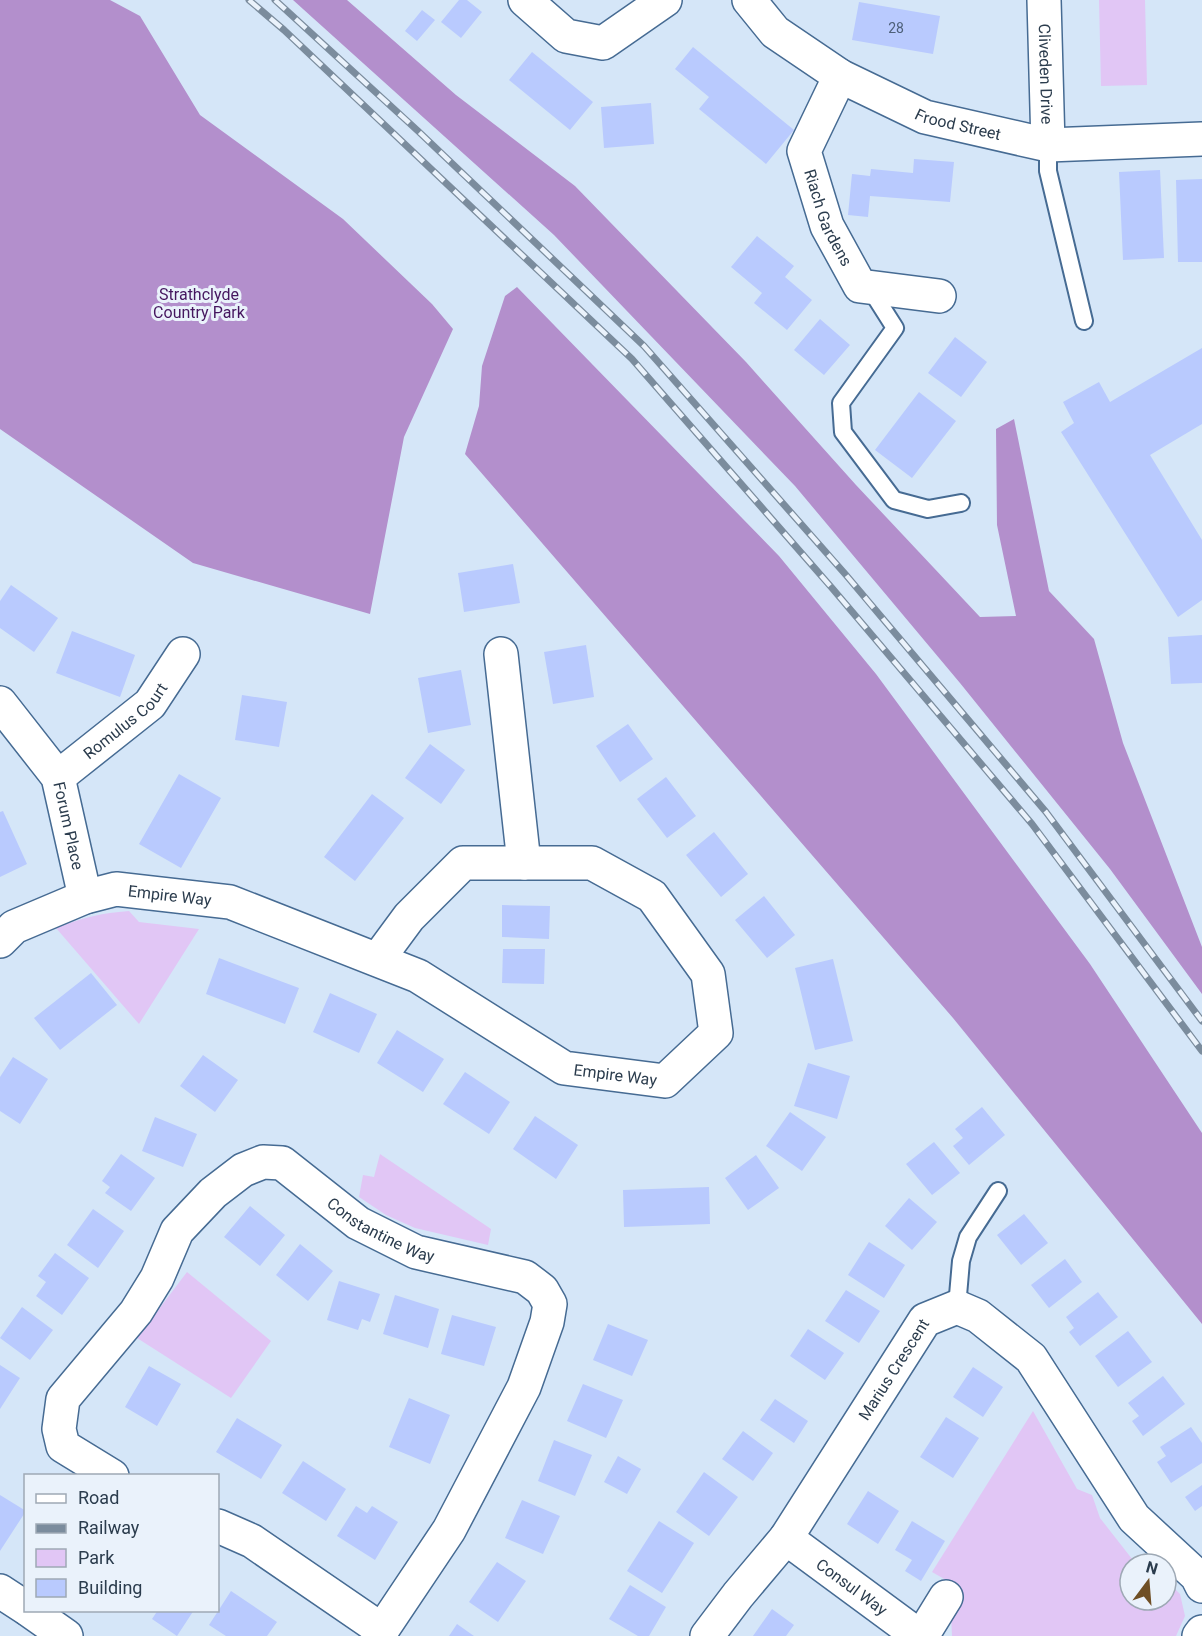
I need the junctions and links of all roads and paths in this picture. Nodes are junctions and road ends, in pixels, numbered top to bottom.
1 (525, 0) edge
2 (665, 0) edge
3 (749, 0) edge
4 (1044, 0) edge
5 (840, 76) junction
6 (1202, 139) edge
7 (1048, 146) junction
8 (869, 287) junction
9 (939, 296) dead end
10 (1084, 321) dead end
11 (961, 503) dead end
12 (183, 654) dead end
13 (501, 654) dead end
14 (0, 703) edge
15 (58, 777) junction
16 (524, 863) junction
17 (85, 897) junction
18 (0, 941) edge
19 (378, 959) junction
20 (998, 1191) dead end
21 (957, 1307) junction
22 (109, 1474) edge
23 (219, 1526) edge
24 (786, 1538) junction
25 (1202, 1586) edge
26 (0, 1591) edge
27 (946, 1597) dead end
28 (24, 1608) edge
29 (30, 1612) edge
30 (1202, 1632) edge
31 (380, 1633) edge
32 (66, 1636) edge
33 (707, 1636) edge
34 (920, 1636) edge
35 (1199, 1636) edge

1 - 2 street
3 - 5 street, Frood Street
4 - 7 street, Cliveden Drive
5 - 7 street, Frood Street
5 - 8 street, Riach Gardens
6 - 7 street, Frood Street
7 - 10 lane
8 - 9 street
8 - 11 lane
12 - 15 street, Romulus Court
13 - 16 street
14 - 15 street, Forum Place
15 - 17 street, Forum Place
16 - 19 street, Empire Way
16 - 19 street, Empire Way
17 - 18 street, Empire Way
17 - 19 street, Empire Way
20 - 21 lane
21 - 24 street, Marius Crescent
21 - 25 street
22 - 31 street, Constantine Way
23 - 31 street, Constantine Way
24 - 33 street, Marius Crescent
24 - 34 street, Consul Way
26 - 28 street
27 - 34 street, Consul Way
29 - 32 street
30 - 35 street

